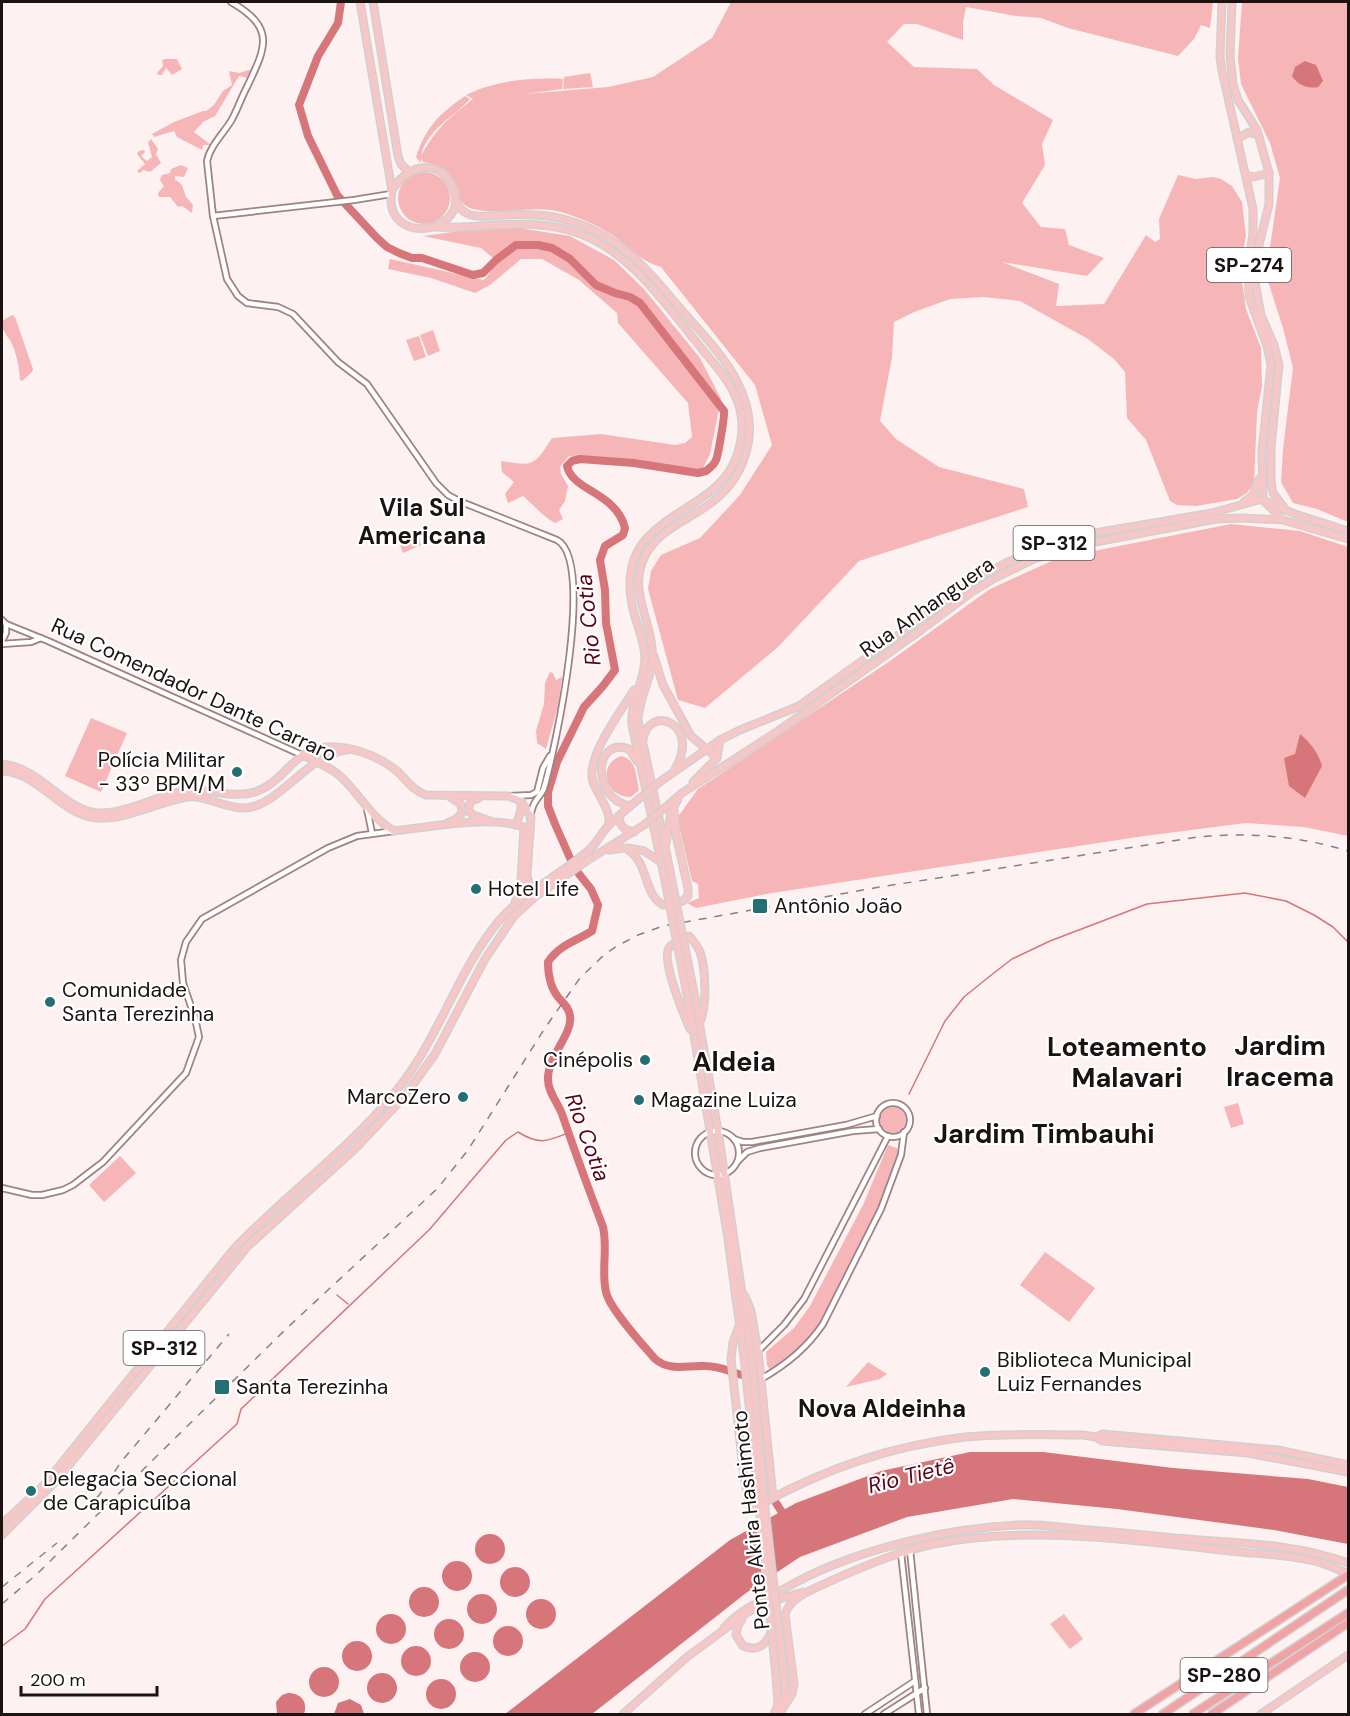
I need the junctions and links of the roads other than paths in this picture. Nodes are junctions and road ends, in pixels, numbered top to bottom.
1 (231, 2) edge
2 (360, 2) edge
3 (373, 2) edge
4 (1222, 2) edge
5 (1232, 2) edge
6 (1258, 135) junction
7 (1237, 140) junction
8 (408, 171) junction
9 (1269, 173) junction
10 (1247, 175) junction
11 (392, 192) junction
12 (455, 200) junction
13 (213, 216) junction
14 (436, 226) junction
15 (1261, 470) junction
16 (1263, 500) junction
17 (1237, 506) junction
18 (1285, 509) junction
19 (1283, 520) junction
20 (1348, 531) edge
21 (1348, 539) edge
22 (4, 622) edge
23 (41, 638) junction
24 (2, 643) edge
25 (653, 650) junction
26 (643, 677) junction
27 (720, 740) junction
28 (643, 744) junction
29 (707, 749) junction
30 (353, 750) junction
31 (552, 754) junction
32 (302, 755) junction
33 (717, 758) junction
34 (317, 763) junction
35 (2, 764) edge
36 (13, 769) junction
37 (640, 770) junction
38 (2, 771) edge
39 (674, 771) junction
40 (682, 793) junction
41 (235, 794) junction
42 (246, 794) junction
43 (449, 796) junction
44 (491, 796) junction
45 (508, 796) junction
46 (521, 801) junction
47 (364, 803) junction
48 (630, 806) junction
49 (674, 806) junction
50 (234, 807) junction
51 (247, 808) junction
52 (619, 816) junction
53 (530, 817) junction
54 (491, 822) junction
55 (517, 822) junction
56 (609, 825) junction
57 (441, 826) junction
58 (394, 831) junction
59 (634, 832) junction
60 (372, 833) junction
61 (625, 848) junction
62 (602, 851) junction
63 (666, 853) junction
64 (661, 862) junction
65 (521, 880) junction
66 (532, 895) junction
67 (512, 907) junction
68 (692, 999) junction
69 (700, 1023) junction
70 (695, 1041) junction
71 (877, 1116) junction
72 (879, 1129) junction
73 (718, 1131) junction
74 (709, 1132) junction
75 (904, 1132) junction
76 (888, 1136) junction
77 (895, 1137) junction
78 (734, 1139) junction
79 (903, 1146) junction
80 (738, 1161) junction
81 (724, 1174) junction
82 (716, 1176) junction
83 (2, 1188) edge
84 (741, 1288) junction
85 (740, 1323) junction
86 (758, 1351) junction
87 (748, 1363) junction
88 (761, 1379) junction
89 (1096, 1437) junction
90 (1348, 1464) edge
91 (1348, 1472) edge
92 (771, 1485) junction
93 (784, 1491) junction
94 (772, 1497) junction
95 (2, 1524) edge
96 (1031, 1525) junction
97 (2, 1535) edge
98 (1030, 1535) junction
99 (932, 1536) junction
100 (933, 1544) junction
101 (910, 1550) junction
102 (901, 1553) junction
103 (1348, 1563) edge
104 (817, 1573) junction
105 (1348, 1574) edge
106 (821, 1586) junction
107 (1348, 1590) edge
108 (793, 1596) junction
109 (748, 1612) junction
110 (1348, 1613) edge
111 (1348, 1623) edge
112 (724, 1628) junction
113 (771, 1632) junction
114 (1348, 1655) edge
115 (915, 1681) junction
116 (925, 1688) junction
117 (916, 1693) junction
118 (780, 1713) edge
119 (623, 1714) edge
120 (774, 1714) edge
121 (865, 1714) edge
122 (884, 1714) edge
123 (918, 1714) edge
124 (927, 1714) edge
125 (1134, 1714) edge
126 (1163, 1714) edge
127 (1193, 1714) edge
128 (1212, 1714) edge
129 (1261, 1714) edge

1 - 13 street
2 - 11 main road
3 - 8 main road
4 - 7 main road, SP-274
5 - 6 main road, SP-274
6 - 7 main road
6 - 9 main road, SP-274
7 - 10 main road, SP-274
8 - 11 main road
8 - 12 main road
9 - 10 main road
9 - 18 main road, SP-274
10 - 15 main road, SP-274
11 - 13 street
11 - 14 main road
12 - 14 main road
12 - 25 main road
13 - 31 street
14 - 26 main road
15 - 16 main road, SP-274
15 - 17 main road
16 - 17 main road, Rua Anhanguera / SP-312
16 - 18 main road
16 - 19 main road
17 - 27 main road, Rua Anhanguera / SP-312
18 - 20 main road
19 - 21 main road, Rua Anhanguera / SP-312
19 - 40 main road, Rua Anhanguera / SP-312
22 - 23 street, Rua Comendador Dante Carraro
22 - 24 street
23 - 24 street
23 - 32 street, Rua Comendador Dante Carraro
25 - 28 main road
25 - 29 main road
26 - 37 main road
26 - 56 main road
27 - 29 main road, Rua Anhanguera / SP-312
27 - 33 main road
28 - 39 main road
28 - 63 main road
29 - 33 main road
29 - 39 main road, Rua Anhanguera / SP-312
30 - 32 main road
30 - 34 main road
30 - 43 main road
31 - 45 street
31 - 53 street
32 - 34 main road, Rua Comendador Dante Carraro
32 - 42 main road
33 - 40 main road
34 - 47 main road, Rua Comendador Dante Carraro
34 - 51 main road
35 - 36 main road
36 - 38 main road
36 - 41 main road
36 - 50 main road
37 - 48 main road
37 - 64 main road
39 - 48 main road, Rua Anhanguera / SP-312, bridge
40 - 49 main road
40 - 59 main road, Rua Anhanguera / SP-312, bridge
41 - 42 main road
41 - 50 main road
42 - 51 main road
43 - 44 main road
43 - 57 main road
44 - 45 main road
44 - 54 main road
45 - 46 main road
46 - 53 main road
46 - 55 main road
47 - 58 main road, Rua Comendador Dante Carraro
47 - 60 street
48 - 52 main road, SP-312
49 - 61 main road
49 - 63 main road
50 - 51 main road
52 - 56 main road, SP-312
52 - 59 main road
53 - 55 main road
53 - 66 main road
54 - 55 main road
54 - 57 main road
55 - 65 main road
56 - 66 main road, SP-312
57 - 58 main road
58 - 60 street
59 - 62 main road, SP-312
60 - 83 street
61 - 62 main road
61 - 64 main road
62 - 66 main road, SP-312
63 - 68 main road, bridge
64 - 68 main road, bridge
65 - 66 main road
65 - 67 main road
66 - 67 main road, SP-312
66 - 97 main road, SP-312
67 - 95 main road, SP-312
68 - 69 main road
68 - 70 main road
69 - 70 main road
69 - 73 main road
70 - 74 main road
71 - 72 street
71 - 75 street
71 - 78 street
72 - 76 street
72 - 80 street
73 - 74 street
73 - 78 street
73 - 81 main road
74 - 82 main road
74 - 82 street
75 - 77 street
75 - 79 street
76 - 77 street
76 - 86 street
77 - 79 street
78 - 80 street
79 - 88 street
80 - 81 street
81 - 82 street
81 - 84 main road
82 - 85 main road
84 - 86 main road
84 - 87 main road
85 - 87 main road
85 - 94 main road
86 - 88 main road
87 - 113 main road, Ponte Akira Hashimoto, bridge
87 - 118 main road, Ponte Akira Hashimoto, bridge
88 - 92 main road
89 - 90 main road
89 - 91 main road
89 - 93 main road
92 - 93 main road
92 - 94 main road
93 - 94 main road
96 - 98 main road
96 - 99 main road
96 - 103 main road
98 - 100 main road
98 - 105 main road
99 - 100 main road
99 - 104 main road
100 - 101 main road
101 - 102 main road
101 - 116 street
102 - 106 main road
102 - 115 street
104 - 108 main road
104 - 112 main road
105 - 125 highway
106 - 108 main road
106 - 118 main road
107 - 126 highway, SP-280
108 - 109 main road
109 - 112 main road
109 - 113 main road
110 - 127 highway, SP-280
111 - 128 highway
112 - 119 main road
113 - 120 main road, Ponte Akira Hashimoto, bridge
114 - 129 main road
115 - 117 street
115 - 121 street
116 - 117 street
116 - 124 street
117 - 122 street
117 - 123 street

